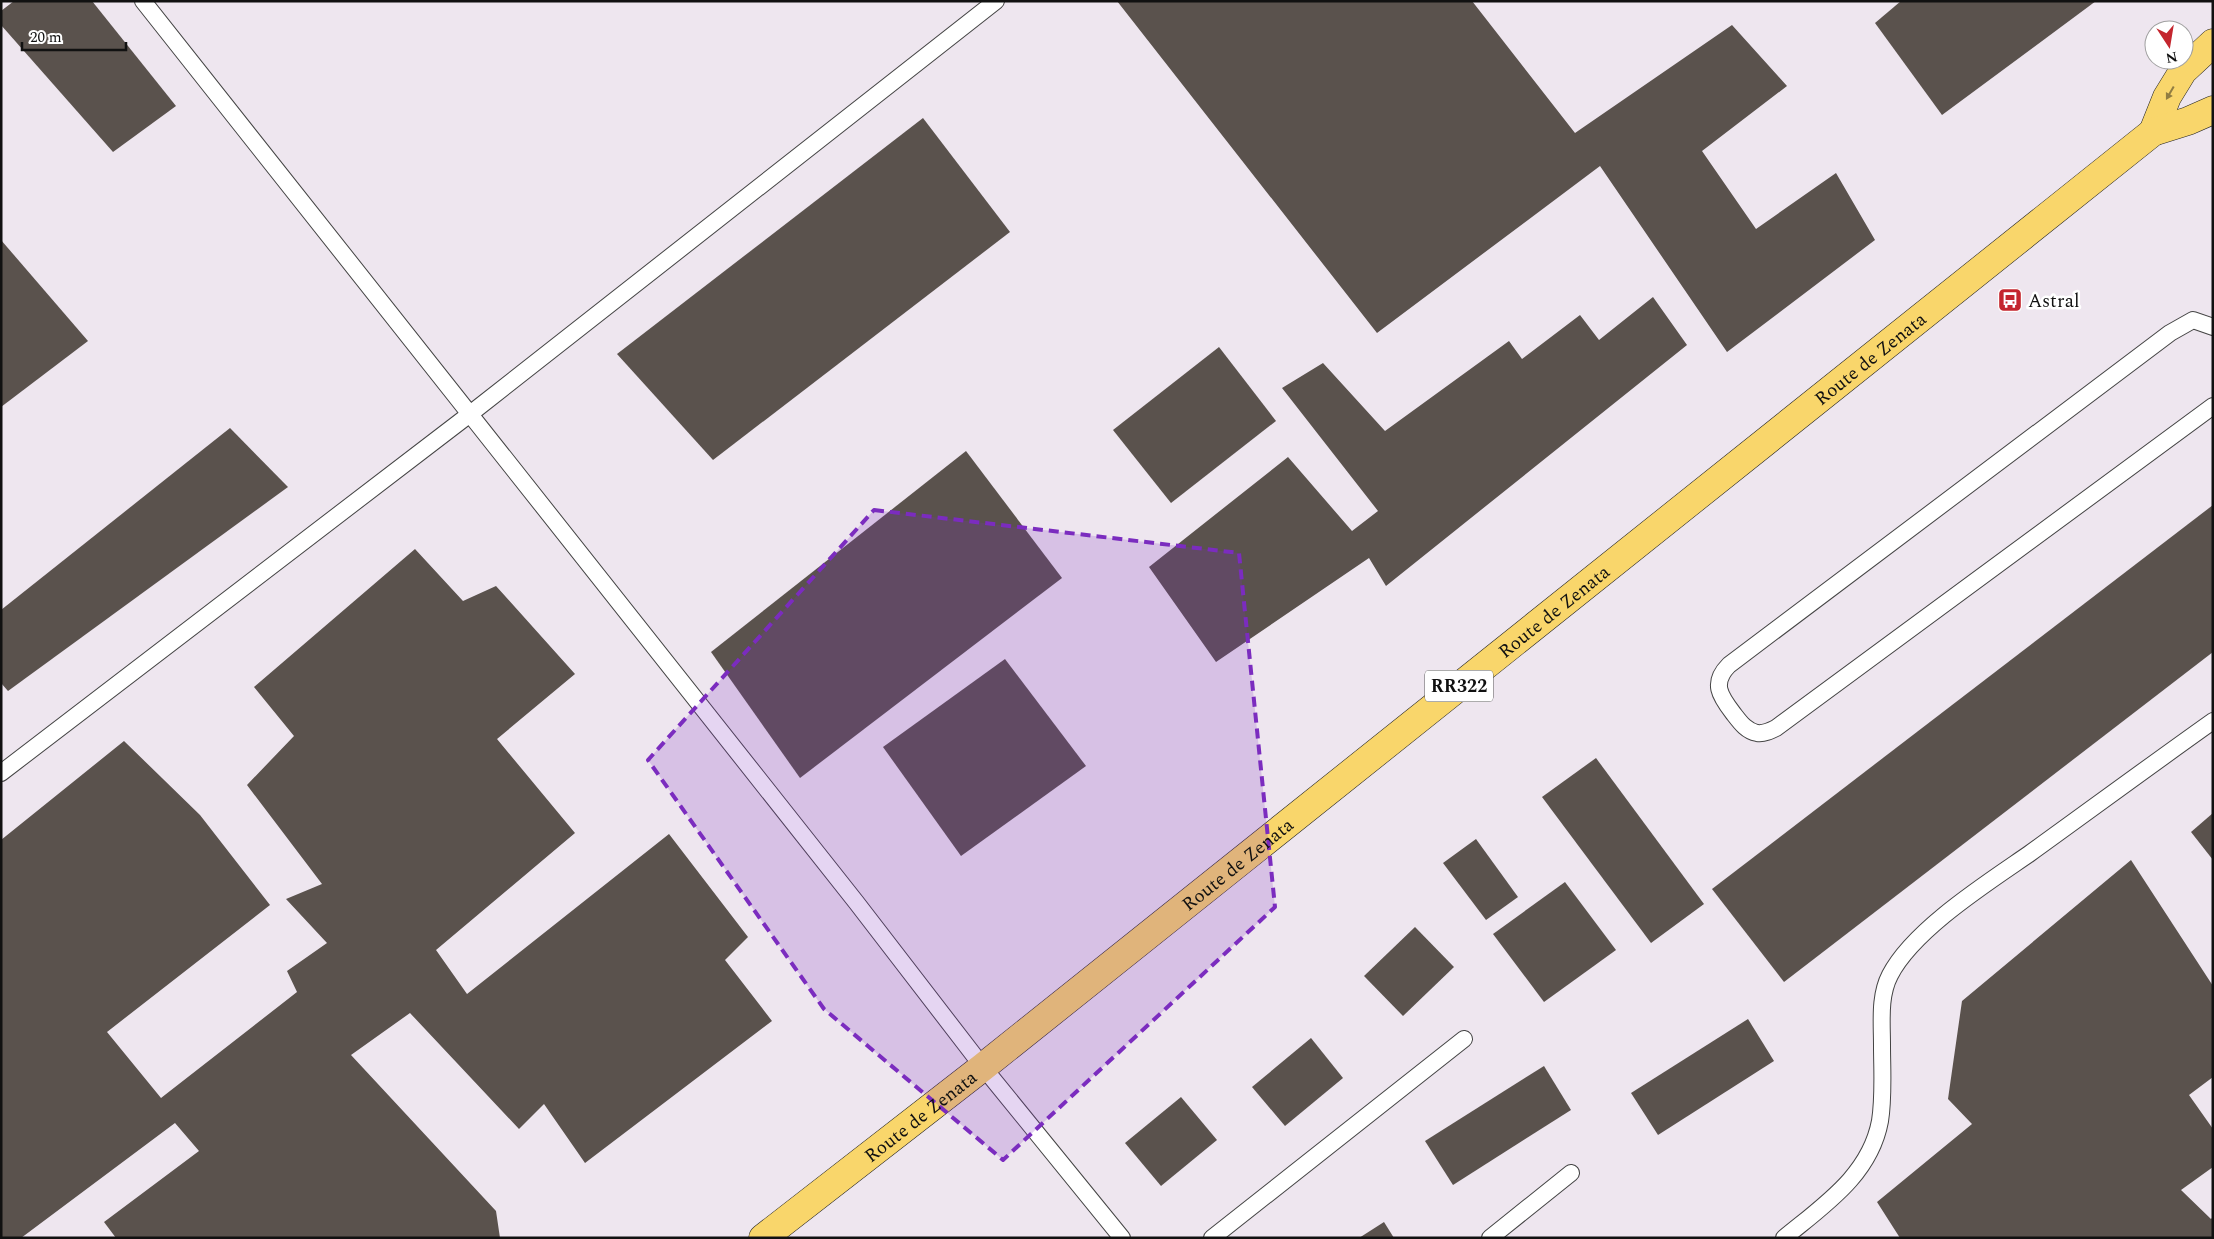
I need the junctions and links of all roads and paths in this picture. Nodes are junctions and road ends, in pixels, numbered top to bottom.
1 (143, 1) edge
2 (996, 1) edge
3 (2213, 43) edge
4 (2213, 110) edge
5 (2153, 132) junction
6 (2213, 327) edge
7 (2213, 406) edge
8 (470, 414) junction
9 (2213, 721) edge
10 (1, 774) edge
11 (1464, 1039) dead end
12 (983, 1067) junction
13 (1571, 1173) dead end
14 (763, 1238) edge
15 (1122, 1238) edge
16 (1212, 1238) edge
17 (1490, 1238) edge
18 (1784, 1238) edge

1 - 8 lane
2 - 8 lane
3 -> 5 main road, RR322
4 - 5 main road, RR322
5 - 12 main road, Route de Zenata / RR322
6 - 7 lane
8 - 10 lane
8 - 12 lane
9 - 18 lane
11 - 16 lane
12 - 14 main road, Route de Zenata / RR322
12 - 15 lane
13 - 17 lane

